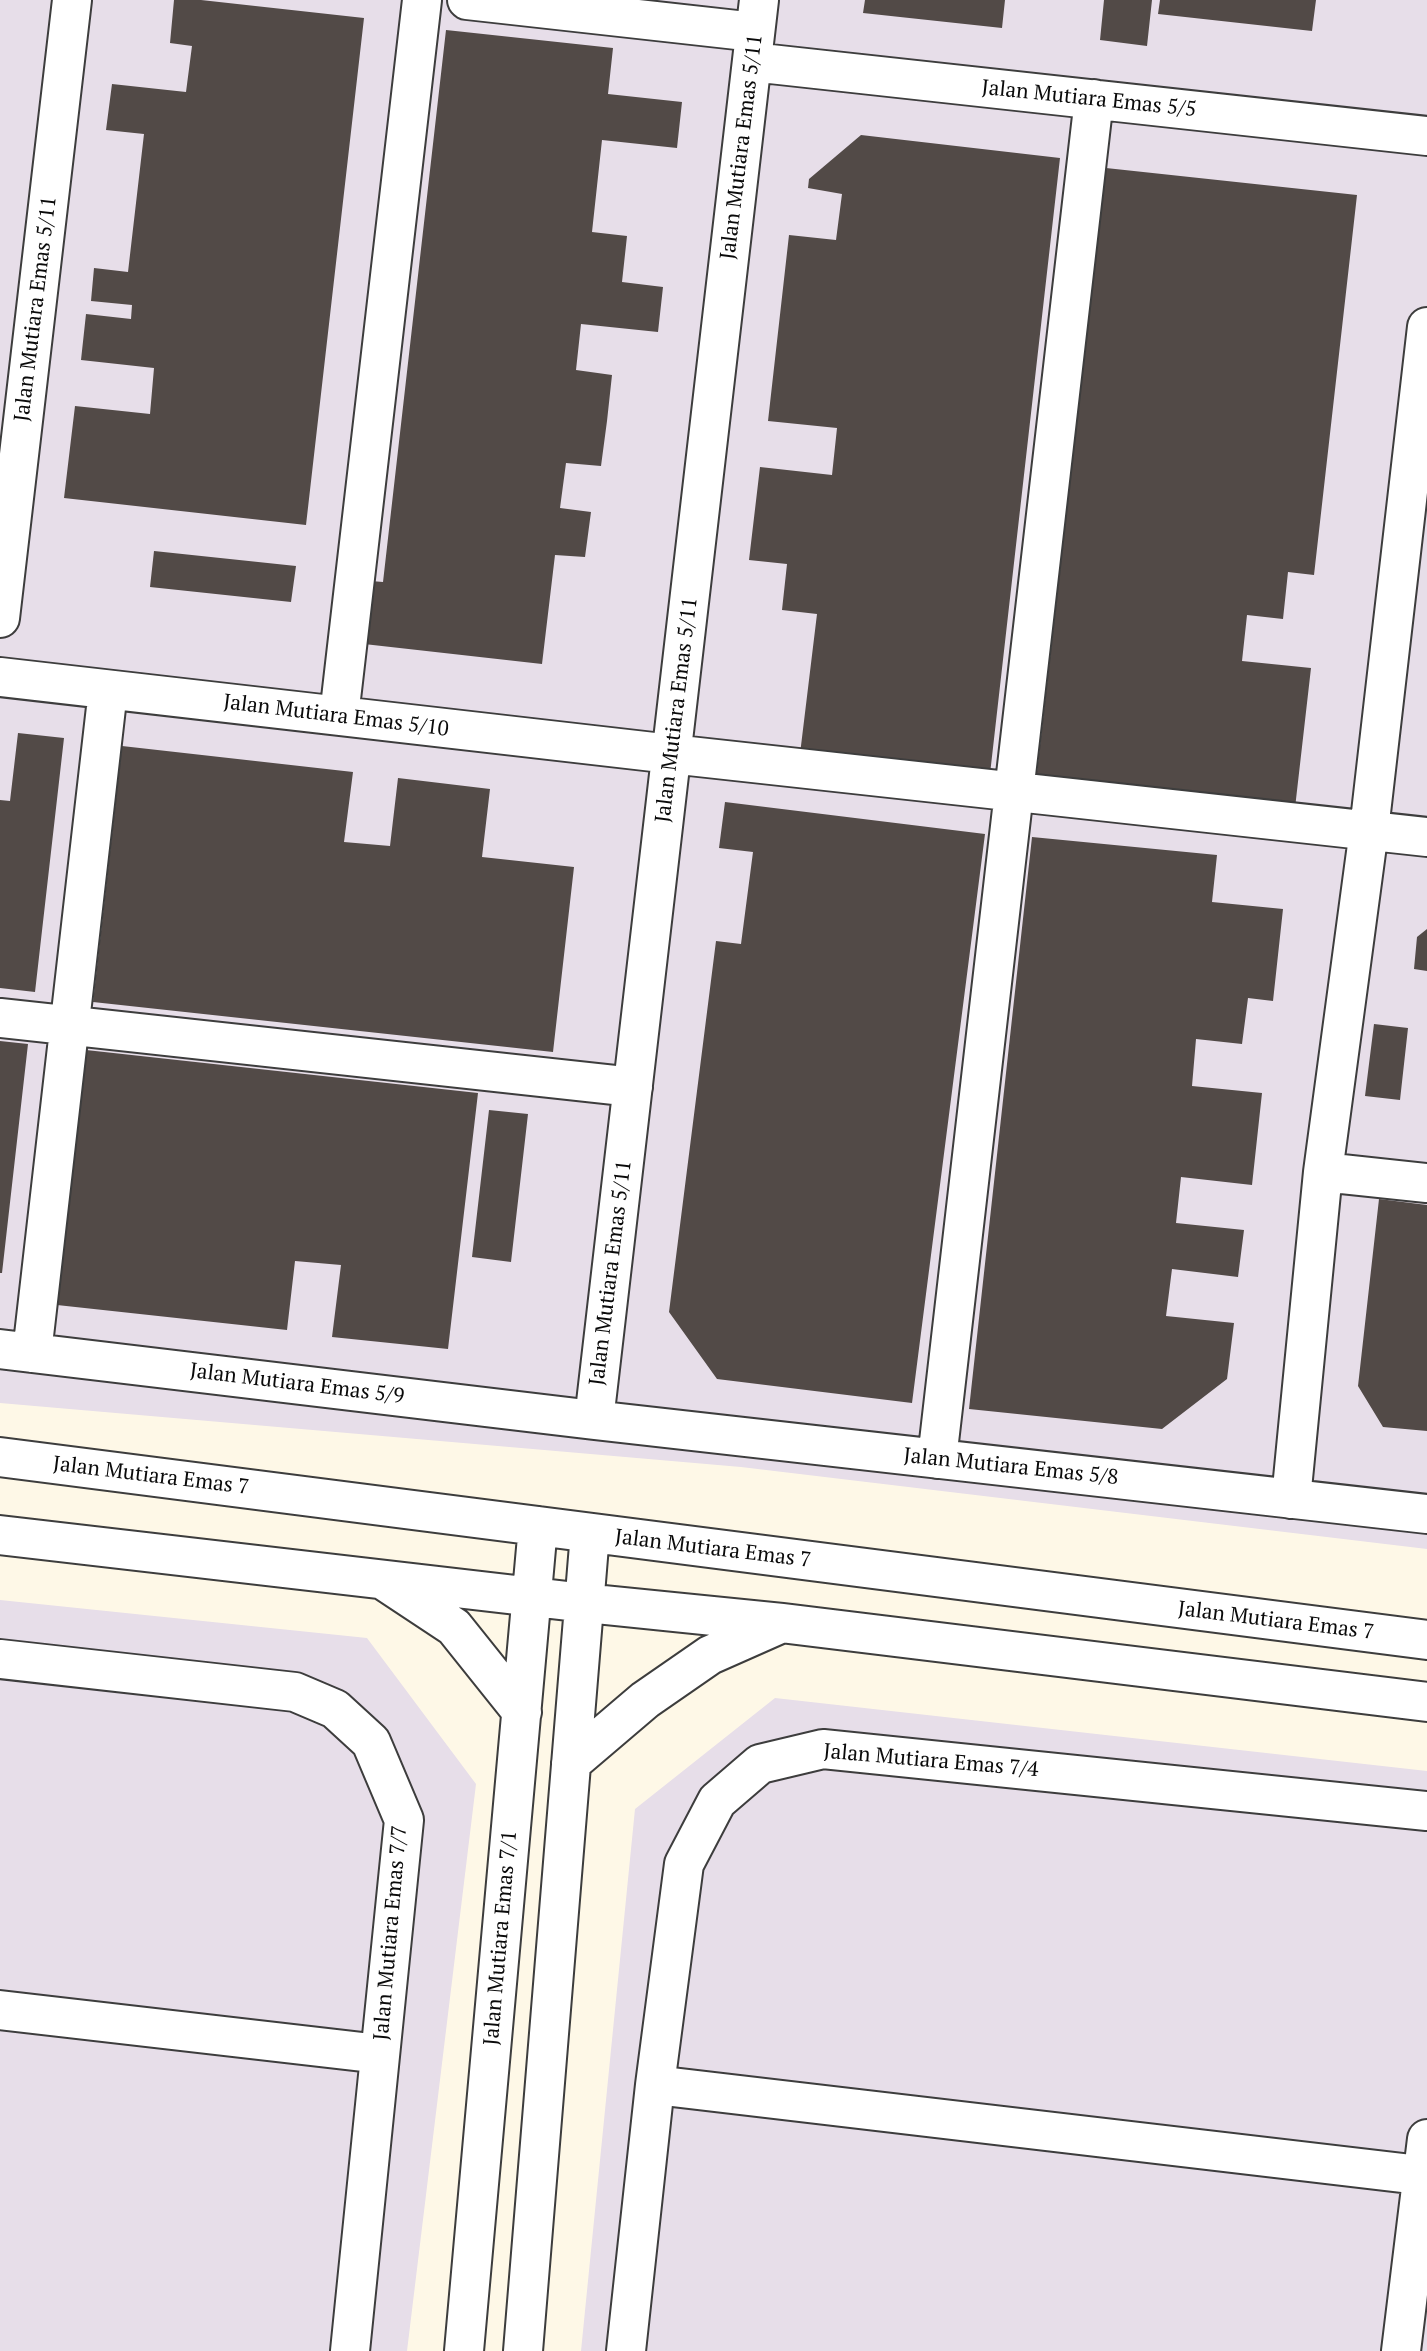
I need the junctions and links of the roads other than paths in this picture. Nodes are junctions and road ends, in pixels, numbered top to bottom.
1 (72, 0) edge
2 (422, 0) edge
3 (467, 0) edge
4 (755, 31) edge
5 (1094, 99) junction
6 (1427, 136) edge
7 (1427, 327) edge
8 (1419, 468) edge
9 (0, 618) edge
10 (0, 677) edge
11 (108, 690) junction
12 (339, 716) junction
13 (671, 754) junction
14 (1014, 791) junction
15 (1369, 830) junction
16 (1427, 836) edge
17 (0, 1018) edge
18 (69, 1025) junction
19 (633, 1087) junction
20 (1324, 1172) junction
21 (1427, 1183) edge
22 (16, 1351) edge
23 (594, 1420) junction
24 (0, 1457) edge
25 (937, 1459) junction
26 (1291, 1499) junction
27 (1427, 1514) edge
28 (538, 1526) junction
29 (590, 1533) junction
30 (0, 1535) edge
31 (381, 1579) junction
32 (532, 1596) junction
33 (585, 1603) junction
34 (782, 1623) junction
35 (1427, 1640) edge
36 (0, 1659) edge
37 (1427, 1702) edge
38 (522, 1712) junction
39 (571, 1763) junction
40 (1427, 1811) edge
41 (0, 2010) edge
42 (380, 2054) junction
43 (656, 2085) junction
44 (1425, 2163) edge
45 (350, 2351) edge
46 (464, 2351) edge
47 (523, 2351) edge
48 (626, 2351) edge
49 (1401, 2351) edge

1 - 9 street, Jalan Mutiara Emas 5/11
2 - 12 street
3 - 4 street, Jalan Mutiara Emas 5/5
4 - 5 street, Jalan Mutiara Emas 5/5
4 - 13 street, Jalan Mutiara Emas 5/11
5 - 6 street, Jalan Mutiara Emas 5/5
5 - 14 street
7 - 8 street
8 - 15 street
10 - 11 street, Jalan Mutiara Emas 5/10
11 - 12 street, Jalan Mutiara Emas 5/10
11 - 18 street
12 - 13 street, Jalan Mutiara Emas 5/10
13 - 14 street, Jalan Mutiara Emas 5/10
13 - 19 street, Jalan Mutiara Emas 5/11
14 - 15 street, Jalan Mutiara Emas 5/10
14 - 25 street
15 - 16 street, Jalan Mutiara Emas 5/10
15 - 20 street
17 - 18 street
18 - 19 street
18 - 22 street
19 - 23 street, Jalan Mutiara Emas 5/11
20 - 21 street
20 - 26 street
22 - 23 street, Jalan Mutiara Emas 5/9
23 - 25 street, Jalan Mutiara Emas 5/8
24 - 28 street, Jalan Mutiara Emas 7
25 - 26 street, Jalan Mutiara Emas 5/8
26 - 27 street, Jalan Mutiara Emas 5/8
28 - 29 street, Jalan Mutiara Emas 7
28 - 32 street, Jalan Mutiara Emas 7/1
29 - 33 street
29 - 35 street, Jalan Mutiara Emas 7
30 - 31 street
31 - 32 street
31 - 38 street
32 - 33 street
32 - 38 street, Jalan Mutiara Emas 7/1
33 - 34 street
33 - 39 street
34 - 37 street
34 - 39 street
36 - 42 street, Jalan Mutiara Emas 7/7
38 - 46 street, Jalan Mutiara Emas 7/1
39 - 47 street
40 - 43 street, Jalan Mutiara Emas 7/4
41 - 42 street
42 - 45 street, Jalan Mutiara Emas 7/7
43 - 44 street
43 - 48 street, Jalan Mutiara Emas 7/4
44 - 49 street

